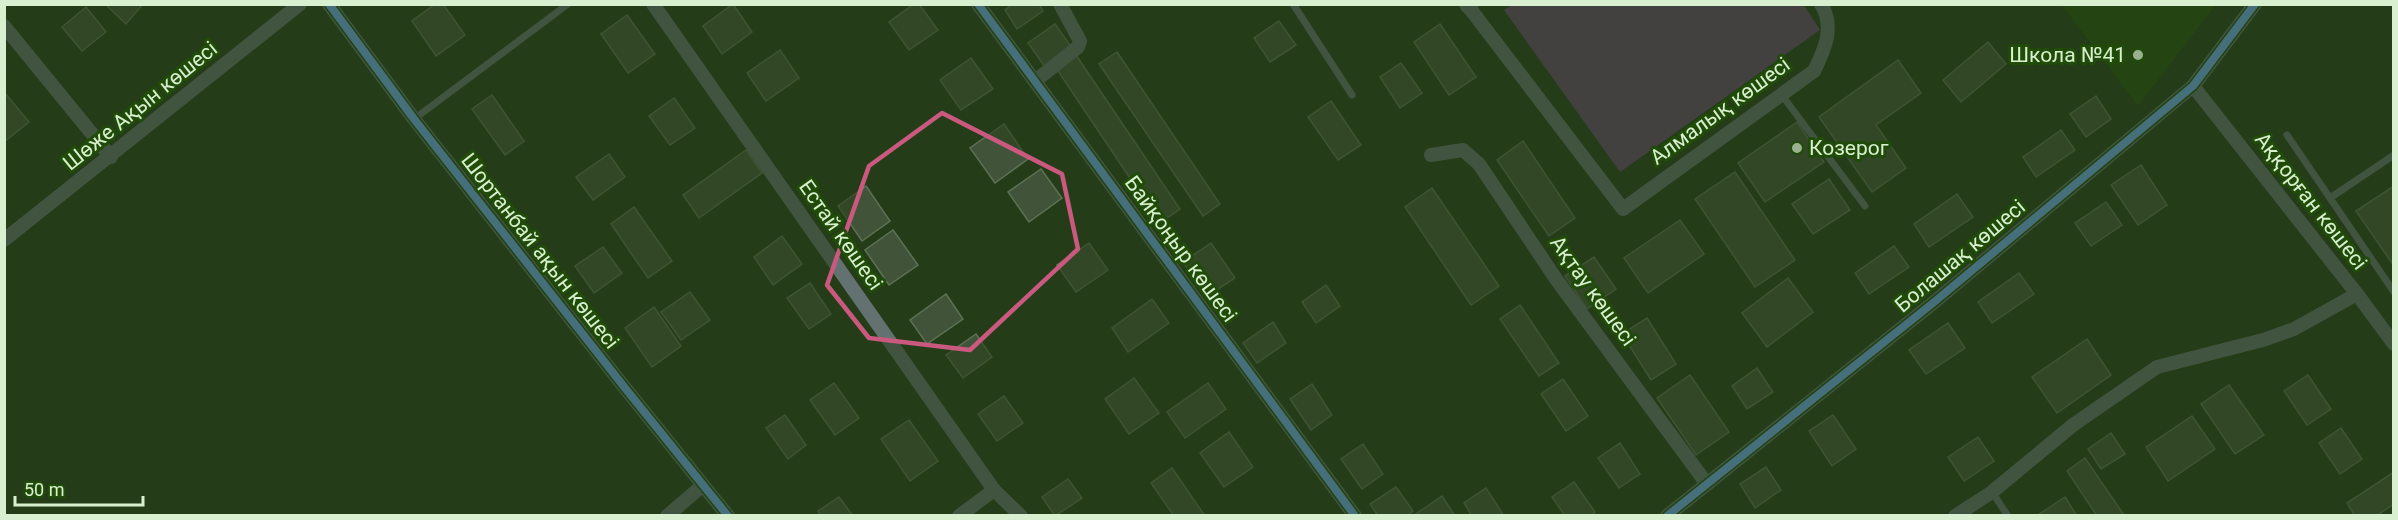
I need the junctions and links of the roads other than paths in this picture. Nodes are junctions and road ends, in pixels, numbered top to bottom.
1 (300, 4) edge
2 (328, 4) edge
3 (568, 4) edge
4 (653, 4) edge
5 (978, 4) edge
6 (1060, 4) edge
7 (1293, 4) edge
8 (1821, 4) edge
9 (2255, 4) edge
10 (1469, 5) edge
11 (4, 26) edge
12 (1035, 81) junction
13 (2193, 86) junction
14 (1781, 94) junction
15 (1352, 95) dead end
16 (414, 119) junction
17 (2287, 135) dead end
18 (1431, 155) dead end
19 (2394, 155) edge
20 (111, 157) junction
21 (2330, 198) junction
22 (1865, 206) dead end
23 (4, 240) edge
24 (2394, 292) edge
25 (2357, 294) junction
26 (2394, 344) edge
27 (1707, 484) junction
28 (702, 486) junction
29 (994, 490) junction
30 (1992, 492) junction
31 (667, 516) edge
32 (728, 516) edge
33 (959, 516) edge
34 (1021, 516) edge
35 (1355, 516) edge
36 (1667, 516) edge
37 (1955, 516) edge
38 (2008, 516) edge

1 - 20 street, Шөже Ақын көшесі
2 - 16 street, Шортанбай ақын көшесі
3 - 16 lane
4 - 29 street, Естай көшесі
5 - 12 street, Байқоңыр көшесі
6 - 12 street
7 - 15 lane
8 - 14 street, Алмалық көшесі
9 - 13 street, Болашақ көшесі
10 - 14 street, Алмалық көшесі
11 - 20 street
12 - 35 street, Байқоңыр көшесі
13 - 25 street, Аққорған көшесі
13 - 27 street, Болашақ көшесі
14 - 22 lane
16 - 28 street, Шортанбай ақын көшесі
17 - 21 lane
18 - 27 street, Ақтау көшесі
19 - 21 lane
20 - 23 street, Шөже Ақын көшесі
21 - 24 lane
25 - 26 street, Аққорған көшесі
25 - 30 street
27 - 36 street, Болашақ көшесі
28 - 31 street
28 - 32 street, Шортанбай ақын көшесі
29 - 33 street
29 - 34 street, Естай көшесі
30 - 37 street
30 - 38 lane

